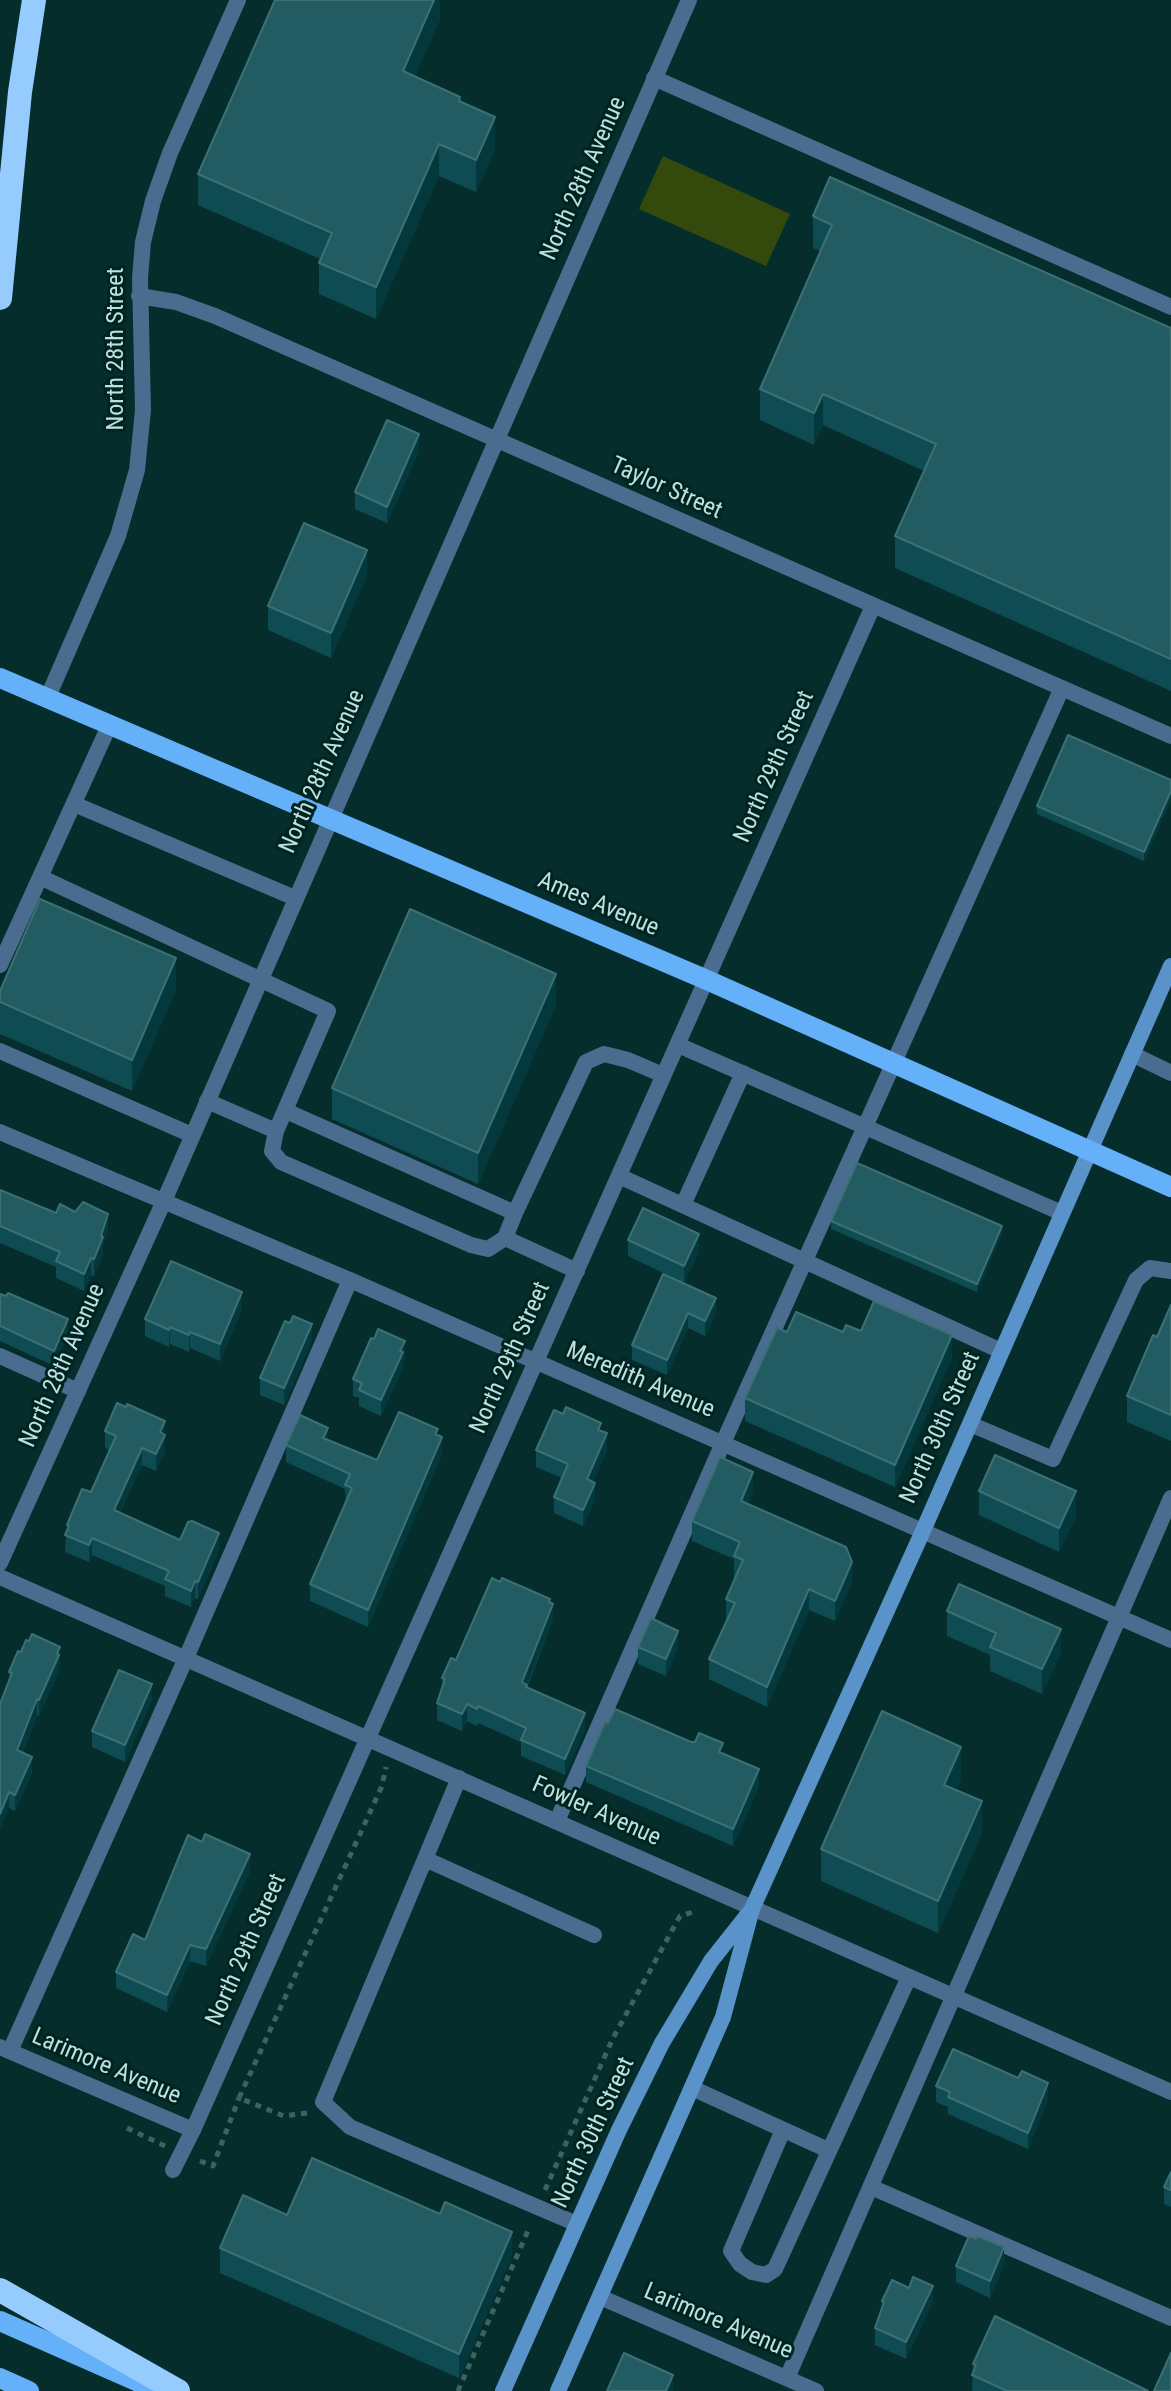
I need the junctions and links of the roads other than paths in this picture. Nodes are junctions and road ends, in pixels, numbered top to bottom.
1 (34, 0) edge
2 (238, 0) edge
3 (689, 0) edge
4 (654, 78) junction
5 (139, 296) junction
6 (0, 298) edge
7 (1171, 307) edge
8 (495, 440) junction
9 (873, 606) junction
10 (0, 678) edge
11 (1062, 688) junction
12 (47, 699) junction
13 (109, 726) junction
14 (1171, 736) edge
15 (74, 804) junction
16 (329, 820) junction
17 (40, 877) junction
18 (295, 898) junction
19 (0, 965) edge
20 (1171, 966) edge
21 (259, 980) junction
22 (707, 980) junction
23 (678, 1045) junction
24 (0, 1051) edge
25 (1132, 1054) junction
26 (894, 1063) junction
27 (743, 1073) junction
28 (1171, 1073) edge
29 (663, 1075) junction
30 (207, 1101) junction
31 (286, 1111) junction
32 (866, 1127) junction
33 (276, 1131) junction
34 (0, 1132) edge
35 (192, 1135) junction
36 (1089, 1151) junction
37 (619, 1176) junction
38 (1171, 1187) edge
39 (164, 1201) junction
40 (683, 1205) junction
41 (515, 1213) junction
42 (1062, 1213) junction
43 (505, 1238) junction
44 (806, 1262) junction
45 (577, 1271) junction
46 (1171, 1271) edge
47 (350, 1280) junction
48 (1001, 1351) junction
49 (0, 1356) edge
50 (536, 1362) junction
51 (78, 1391) junction
52 (970, 1424) junction
53 (723, 1443) junction
54 (1171, 1498) edge
55 (922, 1533) junction
56 (0, 1563) edge
57 (0, 1577) edge
58 (1120, 1618) junction
59 (1171, 1640) edge
60 (186, 1658) junction
61 (367, 1738) junction
62 (459, 1778) junction
63 (557, 1821) junction
64 (425, 1859) junction
65 (752, 1909) junction
66 (594, 1935) dead end
67 (909, 1977) junction
68 (953, 1997) junction
69 (5, 2049) edge
70 (692, 2088) junction
71 (1171, 2092) edge
72 (193, 2130) junction
73 (783, 2130) junction
74 (828, 2150) junction
75 (173, 2170) dead end
76 (871, 2187) junction
77 (577, 2224) junction
78 (0, 2290) edge
79 (600, 2297) junction
80 (1171, 2318) edge
81 (0, 2321) edge
82 (0, 2378) edge
83 (787, 2378) junction
84 (29, 2391) edge
85 (159, 2391) edge
86 (178, 2391) edge
87 (503, 2391) edge
88 (558, 2391) edge
89 (816, 2391) edge

1 - 6 highway
2 - 5 street, North 28th Street
3 - 4 street, North 28th Avenue
4 - 7 street
4 - 8 street, North 28th Avenue
5 - 8 street, Taylor Street
5 - 12 street, North 28th Street
8 - 9 street, Taylor Street
8 - 16 street, North 28th Avenue
9 - 11 street, Taylor Street
9 - 22 street, North 29th Street
10 - 12 main road, Ames Avenue
11 - 14 street, Taylor Street
11 - 26 street
12 - 13 main road, Ames Avenue
13 - 15 street
13 - 16 main road, Ames Avenue
15 - 17 street
15 - 18 street
16 - 18 street, North 28th Avenue
16 - 22 main road, Ames Avenue
17 - 19 street
17 - 21 street
18 - 21 street, North 28th Avenue
20 - 25 main road, North 30th Street
21 - 30 street, North 28th Avenue
21 - 31 street
22 - 23 street, North 29th Street
22 - 26 main road, Ames Avenue
23 - 27 street
23 - 29 street, North 29th Street
24 - 35 street
25 - 28 street
25 - 36 main road, North 30th Street
26 - 32 street
26 - 36 main road, Ames Avenue
27 - 32 street
27 - 40 street
29 - 37 street, North 29th Street
29 - 41 street
30 - 33 street
30 - 35 street, North 28th Avenue
31 - 33 street
31 - 41 street
32 - 42 street
32 - 44 street
33 - 43 street
34 - 39 street, Meredith Avenue
35 - 39 street, North 28th Avenue
36 - 38 main road, Ames Avenue
36 - 42 main road, North 30th Street
37 - 40 street
37 - 45 street, North 29th Street
39 - 47 street, Meredith Avenue
39 - 51 street, North 28th Avenue
40 - 44 street
41 - 43 street
42 - 48 main road, North 30th Street
43 - 45 street
44 - 48 street
44 - 53 street
45 - 50 street, North 29th Street
46 - 52 street
47 - 50 street, Meredith Avenue
47 - 60 street
48 - 52 main road, North 30th Street
49 - 51 street
50 - 53 street, Meredith Avenue
50 - 61 street, North 29th Street
51 - 56 street, North 28th Avenue
52 - 55 main road, North 30th Street
53 - 55 street, Meredith Avenue
53 - 63 street
54 - 58 street
55 - 58 street, Meredith Avenue
55 - 65 main road, North 30th Street
57 - 60 street, Fowler Avenue
58 - 59 street, Meredith Avenue
58 - 68 street
60 - 61 street, Fowler Avenue
60 - 69 street
61 - 62 street, Fowler Avenue
61 - 72 street, North 29th Street
62 - 63 street, Fowler Avenue
62 - 64 street
63 - 65 street, Fowler Avenue
64 - 66 street
64 - 77 street
65 - 67 street, Fowler Avenue
65 - 70 main road, North 30th Street
65 - 77 main road, North 30th Street
67 - 68 street, Fowler Avenue
67 - 74 street
68 - 71 street, Fowler Avenue
68 - 76 street
69 - 72 street, Larimore Avenue
70 - 73 street
70 - 79 main road, North 30th Street
72 - 75 street, North 29th Street
73 - 74 street
73 - 74 street
76 - 80 street
76 - 83 street
77 - 87 main road, North 30th Street
78 - 86 highway
79 - 83 street, Larimore Avenue
79 - 88 main road, North 30th Street
81 - 85 main road
82 - 84 main road
83 - 89 street, Larimore Avenue

